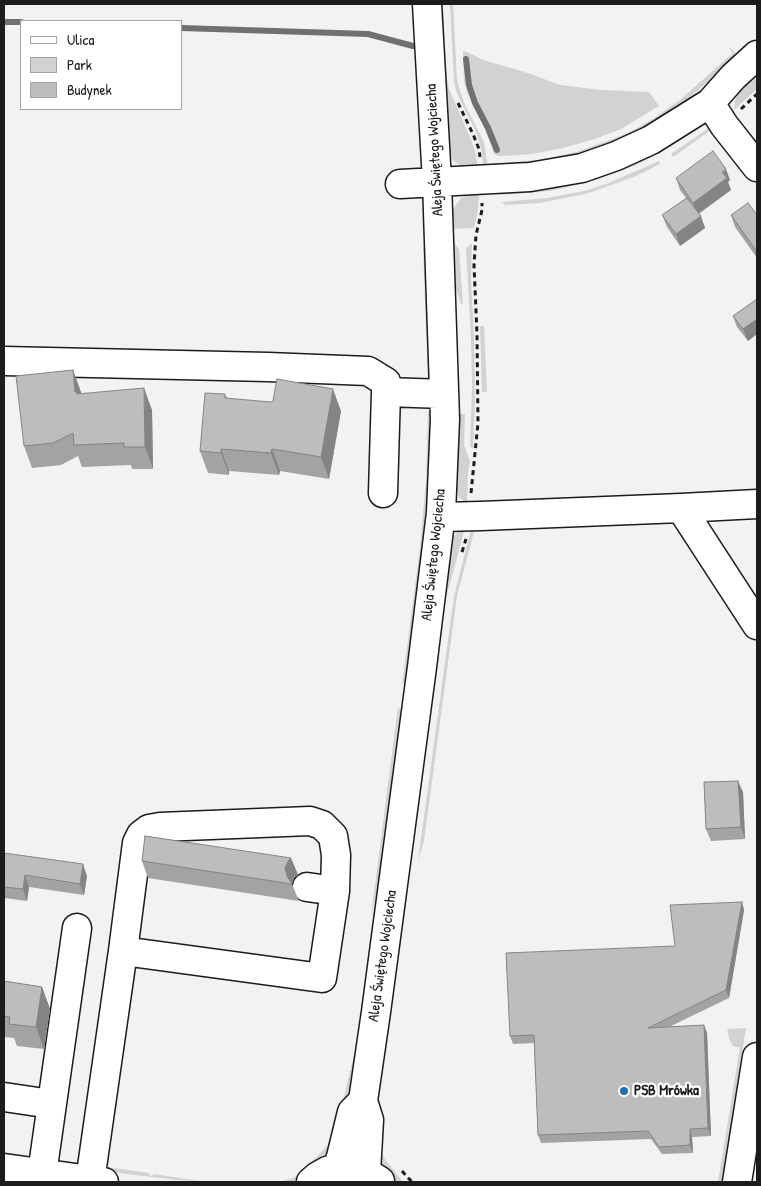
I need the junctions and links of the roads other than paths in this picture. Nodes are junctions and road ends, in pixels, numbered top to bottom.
1 (428, 4) edge
2 (757, 55) edge
3 (710, 102) junction
4 (757, 167) edge
5 (437, 182) junction
6 (400, 184) dead end
7 (4, 361) edge
8 (386, 392) junction
9 (444, 394) junction
10 (384, 493) dead end
11 (757, 504) edge
12 (681, 508) junction
13 (440, 517) junction
14 (757, 625) edge
15 (307, 887) dead end
16 (335, 891) junction
17 (77, 928) dead end
18 (123, 952) junction
19 (757, 1057) edge
20 (4, 1097) edge
21 (363, 1102) junction
22 (51, 1104) junction
23 (4, 1168) edge
24 (338, 1168) junction
25 (42, 1174) junction
26 (374, 1177) edge
27 (97, 1181) edge
28 (311, 1182) edge
29 (737, 1182) edge

1 - 5 street, Aleja Świętego Wojciecha
2 - 3 street
3 - 4 street
3 - 5 street
5 - 6 street
5 - 9 street, Aleja Świętego Wojciecha
7 - 8 street
8 - 9 street
8 - 10 street
9 - 13 street, Aleja Świętego Wojciecha
11 - 12 street
12 - 13 street
12 - 14 street
13 - 21 street, Aleja Świętego Wojciecha
15 - 16 street
16 - 18 street
16 - 18 street
17 - 22 street
18 - 27 street
19 - 29 street
20 - 22 street
21 - 24 street, Aleja Świętego Wojciecha
21 - 26 street, Aleja Świętego Wojciecha
22 - 25 street
23 - 25 street
24 - 26 street
24 - 28 street
25 - 27 street

